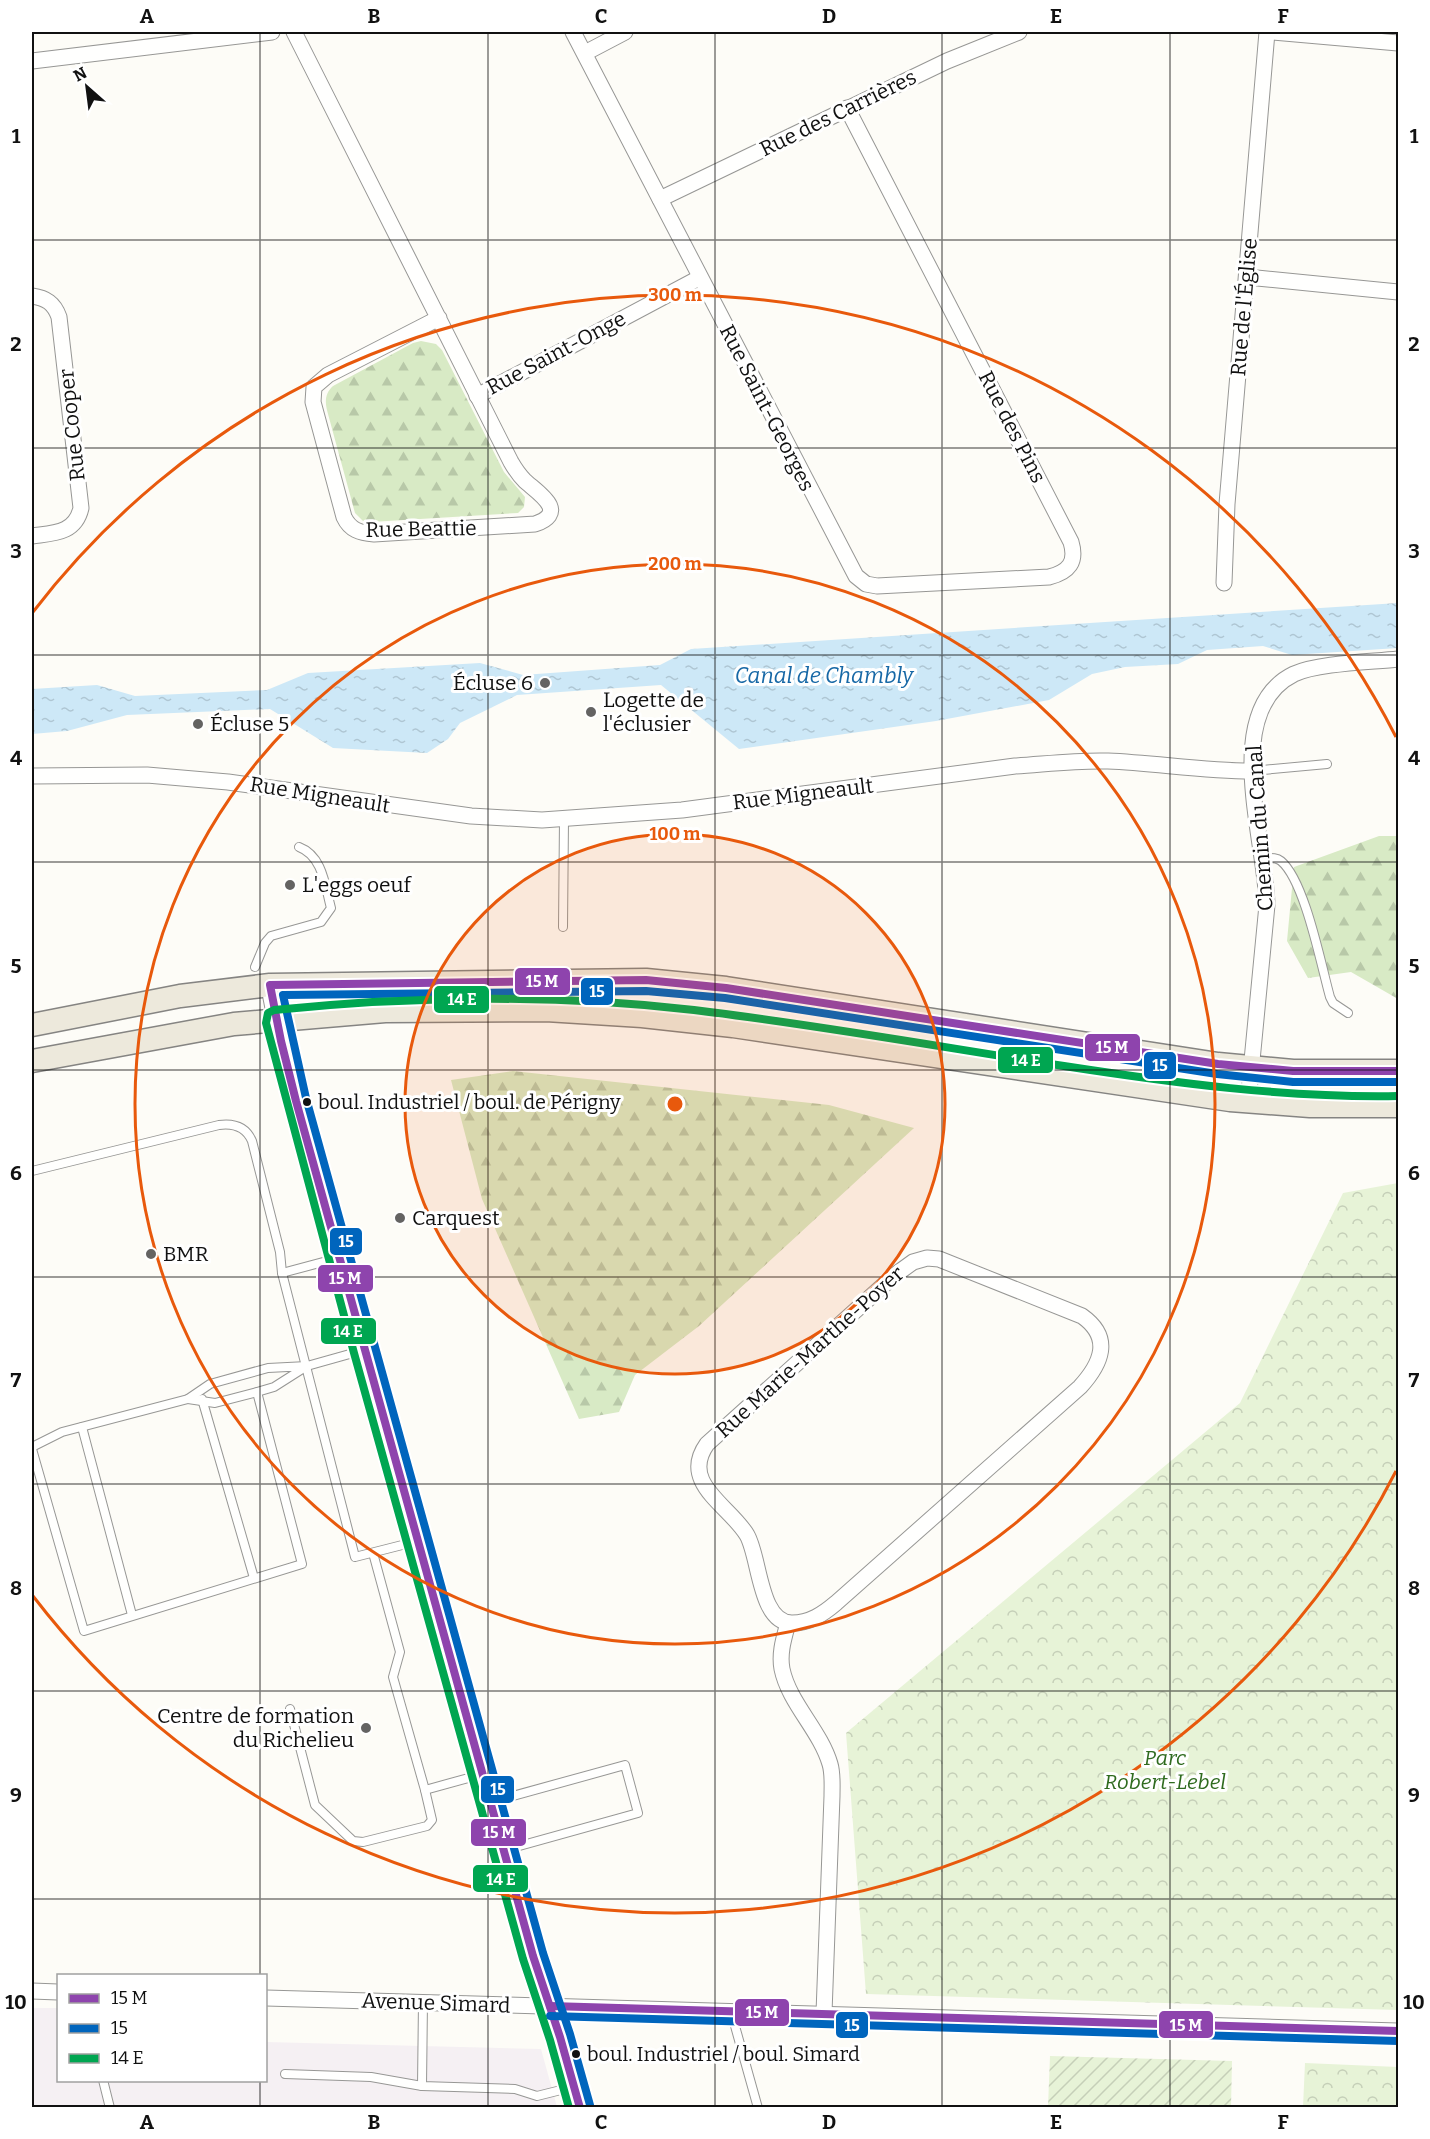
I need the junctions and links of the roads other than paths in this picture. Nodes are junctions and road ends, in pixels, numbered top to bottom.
1 (272, 32) edge
2 (294, 32) edge
3 (573, 32) edge
4 (625, 32) edge
5 (1019, 32) edge
6 (1267, 32) edge
7 (1273, 32) edge
8 (1398, 43) edge
9 (585, 53) junction
10 (32, 61) edge
11 (847, 108) junction
12 (660, 199) junction
13 (1246, 277) junction
14 (699, 278) junction
15 (1398, 292) edge
16 (32, 296) edge
17 (439, 318) junction
18 (477, 396) junction
19 (32, 536) edge
20 (1224, 583) dead end
21 (870, 585) joint
22 (1398, 659) edge
23 (1327, 764) dead end
24 (1252, 771) junction
25 (32, 776) edge
26 (564, 819) junction
27 (299, 847) dead end
28 (1263, 858) junction
29 (562, 927) dead end
30 (255, 967) dead end
31 (270, 985) junction
32 (1348, 1013) dead end
33 (276, 1020) junction
34 (32, 1025) edge
35 (32, 1061) edge
36 (1252, 1068) junction
37 (1398, 1071) edge
38 (1248, 1102) junction
39 (1398, 1106) edge
40 (32, 1170) edge
41 (340, 1257) junction
42 (282, 1273) junction
43 (364, 1350) junction
44 (307, 1366) junction
45 (200, 1391) junction
46 (257, 1392) junction
47 (188, 1399) junction
48 (203, 1401) junction
49 (82, 1427) junction
50 (32, 1448) edge
51 (418, 1542) junction
52 (373, 1553) junction
53 (254, 1578) junction
54 (132, 1616) junction
55 (788, 1623) junction
56 (290, 1709) dead end
57 (483, 1774) junction
58 (425, 1790) junction
59 (491, 1802) junction
60 (504, 1850) junction
61 (32, 1991) edge
62 (57, 1992) edge
63 (267, 1998) edge
64 (423, 2002) junction
65 (550, 2006) junction
66 (734, 2011) junction
67 (824, 2013) junction
68 (1398, 2031) edge
69 (285, 2074) dead end
70 (104, 2082) edge
71 (422, 2085) junction
72 (574, 2086) junction
73 (110, 2108) edge
74 (580, 2108) edge
75 (758, 2108) edge

1 - 10 street
2 - 17 street, Rue Beattie
3 - 9 street, Rue Saint-Georges
4 - 9 street
5 - 11 street, Rue des Carrières
6 - 13 street, Rue de l'Église
7 - 8 street
9 - 12 street, Rue Saint-Georges
11 - 12 street, Rue des Carrières
11 - 21 street, Rue des Pins
12 - 14 street, Rue Saint-Georges
13 - 15 street
13 - 20 street, Rue de l'Église
14 - 18 street, Rue Saint-Onge
14 - 21 street, Rue Saint-Georges
16 - 19 street, Rue Cooper
17 - 18 street, Rue Beattie
17 - 18 street, Rue Beattie
22 - 24 street, Chemin du Canal
23 - 24 lane
24 - 26 street, Rue Migneault
24 - 28 street, Chemin du Canal
25 - 26 street, Rue Migneault
26 - 29 lane
27 - 30 lane
28 - 32 lane
28 - 36 street, Chemin du Canal
31 - 33 street
31 - 34 main road
31 - 36 main road
33 - 35 main road
33 - 38 main road
33 - 41 street
36 - 37 main road
36 - 38 street, Chemin du Canal
38 - 39 main road
40 - 42 lane
41 - 42 lane
41 - 43 street
42 - 44 lane
43 - 44 lane
43 - 51 street
44 - 45 lane
44 - 46 lane
44 - 52 lane
45 - 47 lane
45 - 48 lane
46 - 48 lane
46 - 53 lane
47 - 48 lane
47 - 49 lane
48 - 53 lane
49 - 50 lane
49 - 54 lane
50 - 54 lane
51 - 52 lane
51 - 57 street
52 - 58 lane
53 - 54 lane
55 - 55 street, Rue Marie-Marthe-Poyer
55 - 67 street
56 - 58 lane
57 - 58 lane
57 - 59 street
59 - 60 street
59 - 60 lane
60 - 65 street
61 - 62 street
63 - 64 street, Avenue Simard
64 - 65 street, Avenue Simard
64 - 71 lane
65 - 66 street, Avenue Simard
65 - 72 street
66 - 67 street, Avenue Simard
66 - 75 lane
67 - 68 street, Avenue Simard
69 - 71 lane
70 - 73 lane
71 - 72 lane
72 - 74 street

